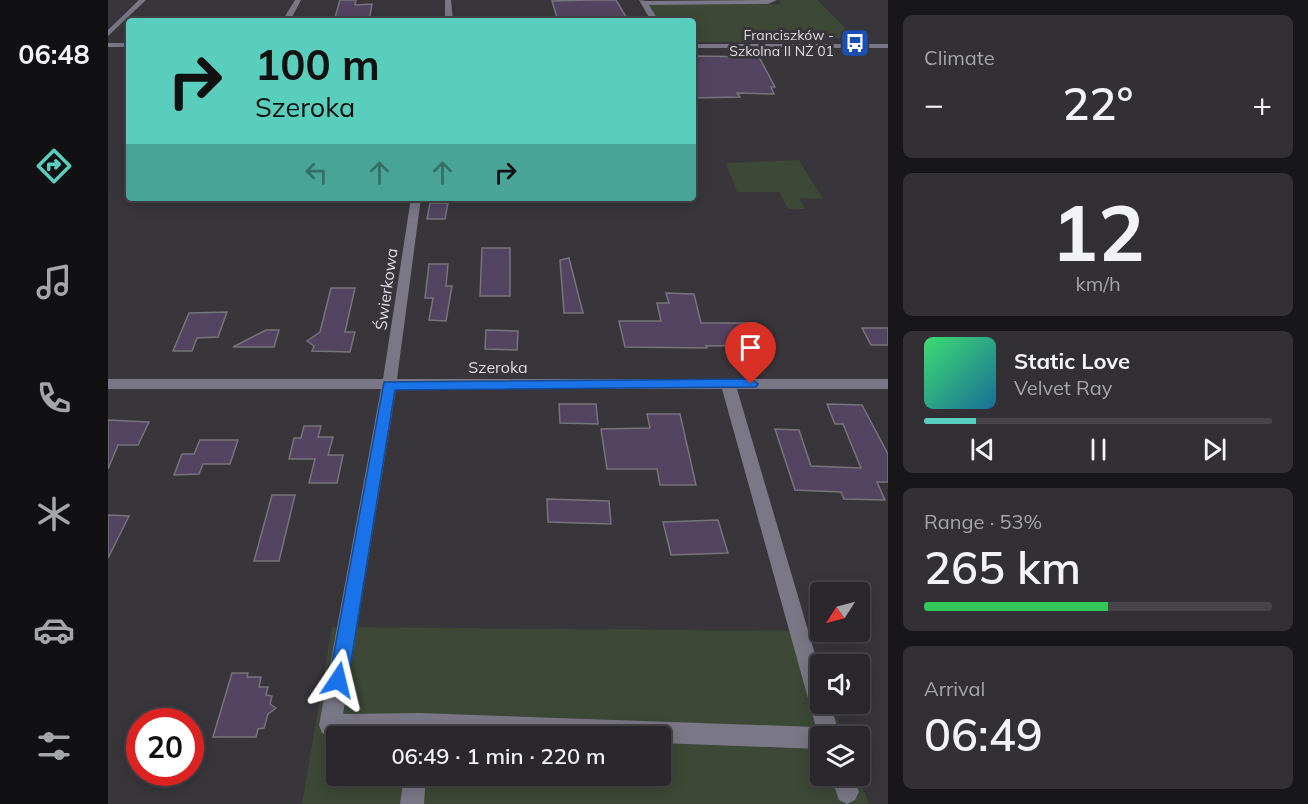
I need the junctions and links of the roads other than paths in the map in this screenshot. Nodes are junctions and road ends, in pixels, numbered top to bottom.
1 (143, 0) edge
2 (298, 0) edge
3 (448, 0) edge
4 (774, 0) edge
5 (643, 2) edge
6 (288, 18) edge
7 (449, 18) edge
8 (653, 18) edge
9 (108, 34) edge
10 (108, 45) edge
11 (126, 45) edge
12 (696, 46) edge
13 (888, 46) edge
14 (416, 201) edge
15 (108, 384) edge
16 (728, 384) junction
17 (888, 384) edge
18 (389, 385) junction
19 (348, 726) edge
20 (826, 726) edge
21 (671, 735) edge
22 (810, 738) edge
23 (414, 786) edge
24 (412, 804) edge

1 - 9 street
2 - 6 street
3 - 7 street
4 - 5 street
5 - 8 street
10 - 11 street
12 - 13 street
14 - 18 street, Świerkowa
15 - 18 street, Szeroka
16 - 17 street, Szeroka
16 - 18 street, Szeroka
16 - 20 street
18 - 19 street, Świerkowa
21 - 22 street
23 - 24 street

